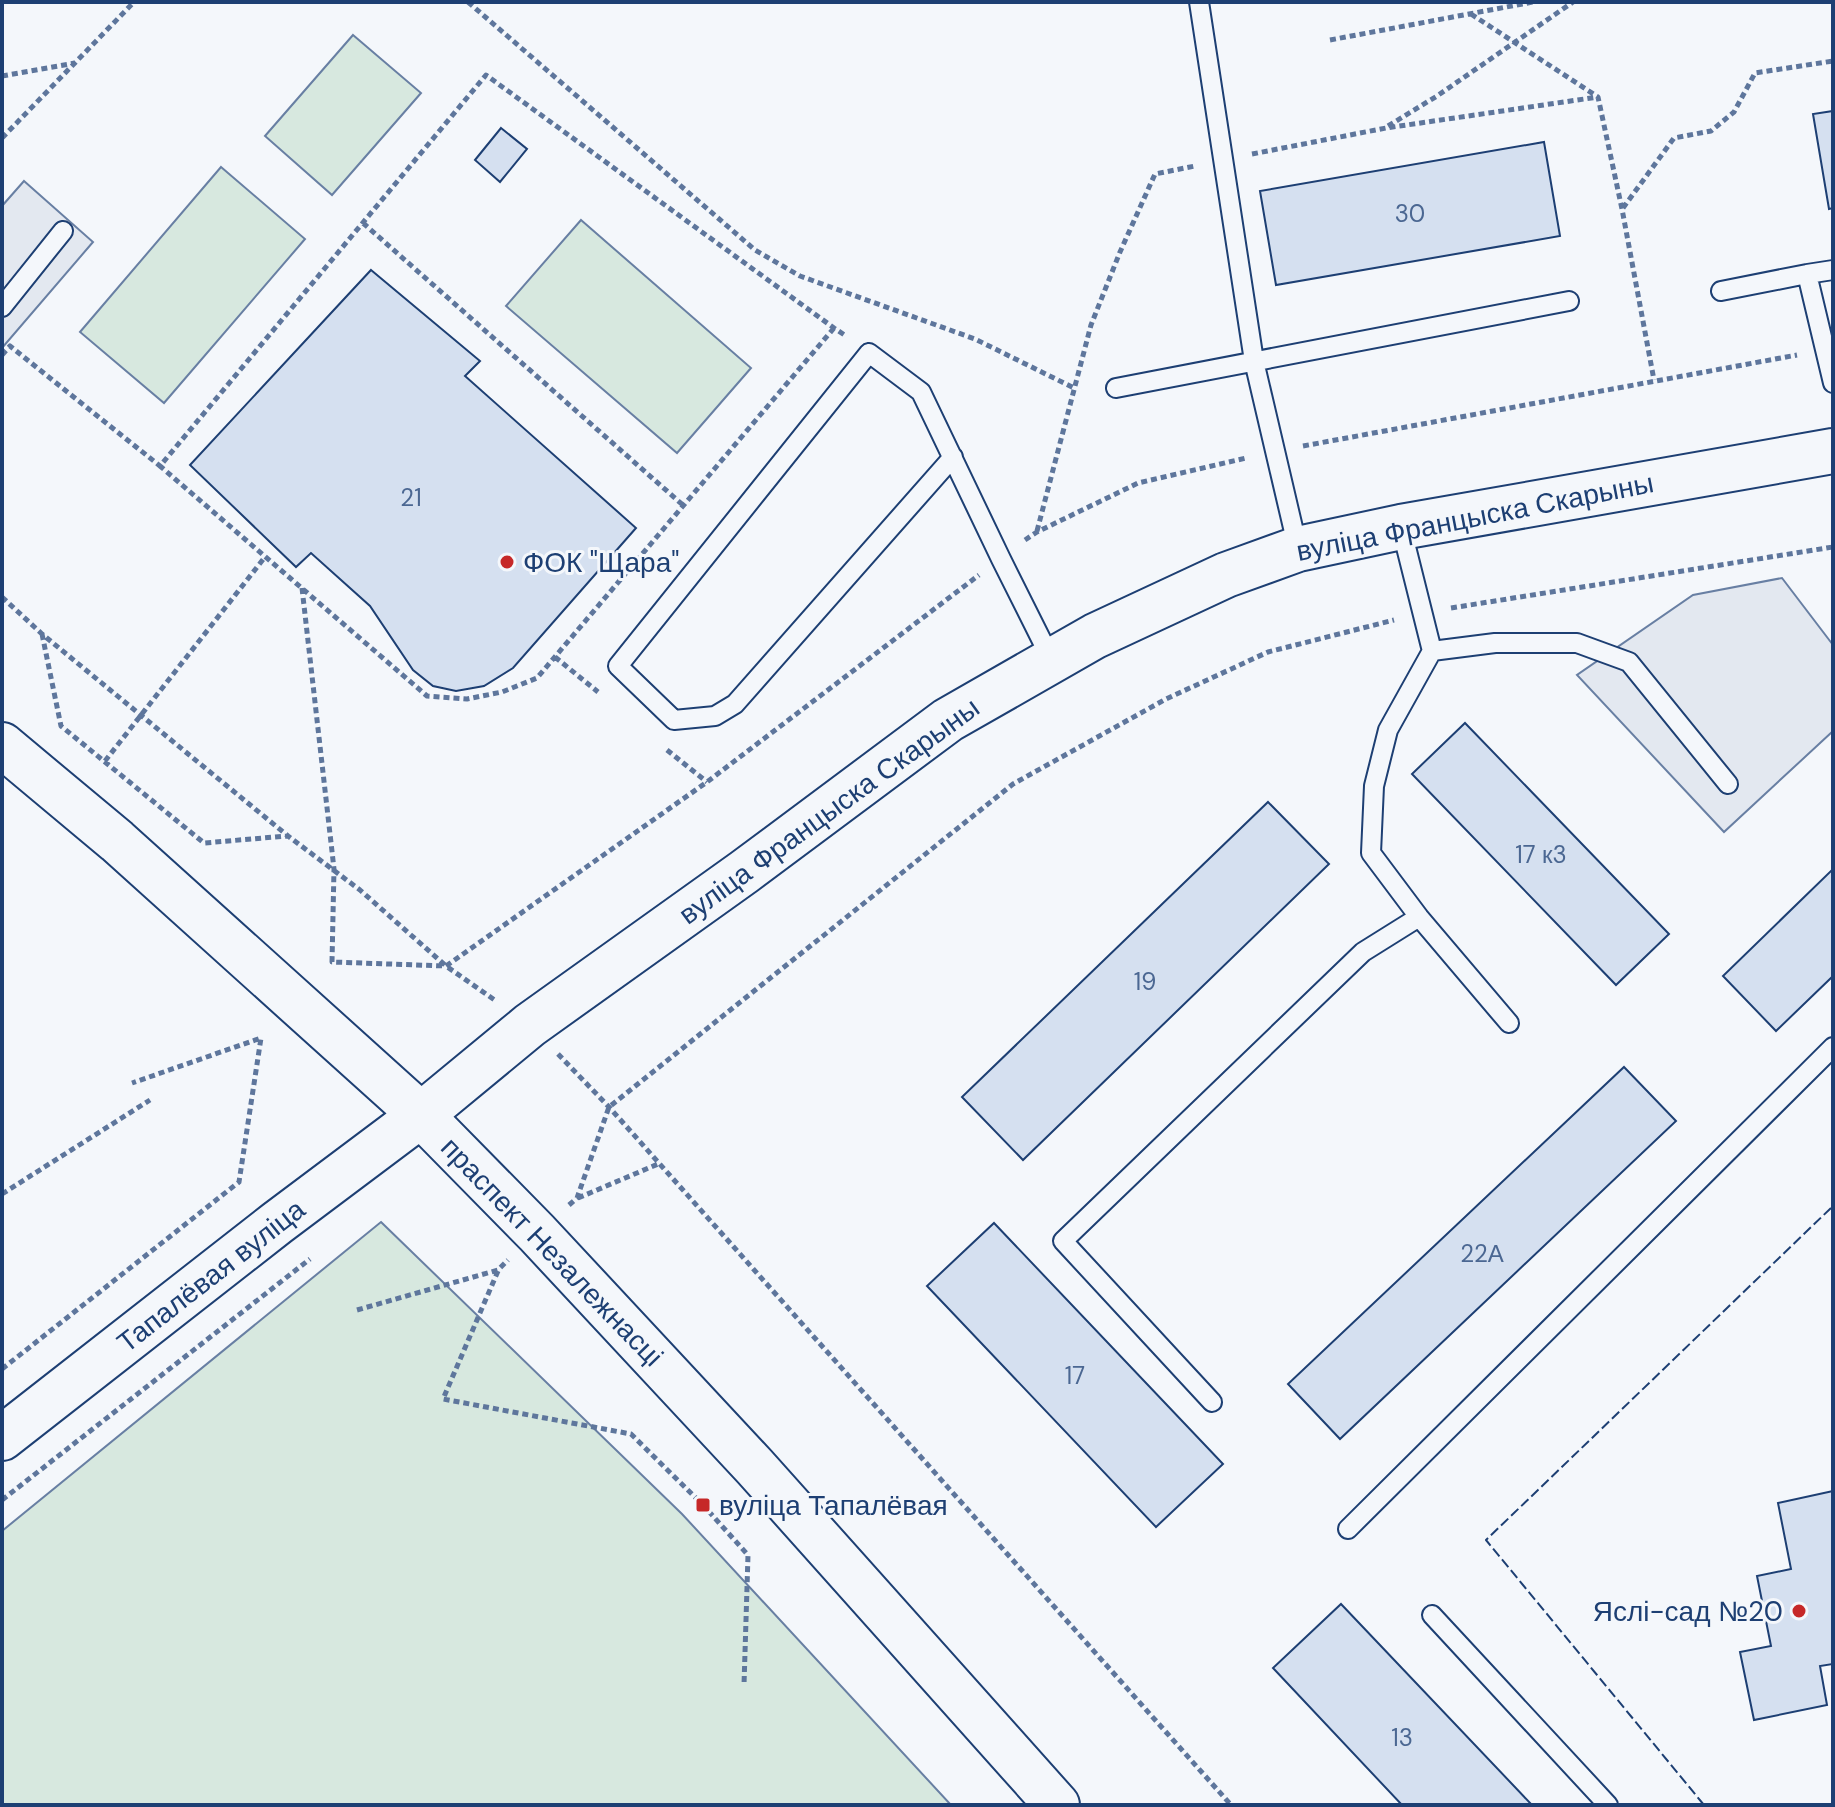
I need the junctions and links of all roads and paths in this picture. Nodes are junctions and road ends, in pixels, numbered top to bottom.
1 (134, 2) edge
2 (468, 2) edge
3 (1199, 2) edge
4 (1533, 2) edge
5 (1573, 2) edge
6 (1471, 14) junction
7 (1330, 40) dead end
8 (1833, 61) edge
9 (75, 63) junction
10 (2, 76) edge
11 (1384, 129) dead end
12 (2, 138) edge
13 (1622, 209) junction
14 (363, 223) junction
15 (63, 231) dead end
16 (1833, 270) edge
17 (1807, 274) junction
18 (1721, 291) dead end
19 (1569, 301) dead end
20 (2, 307) edge
21 (834, 328) junction
22 (1826, 350) junction
23 (869, 353) junction
24 (2, 355) edge
25 (1254, 361) junction
26 (1654, 380) junction
27 (1833, 383) edge
28 (1074, 388) dead end
29 (1116, 388) dead end
30 (1274, 451) junction
31 (1833, 451) edge
32 (953, 457) junction
33 (160, 466) junction
34 (684, 506) junction
35 (1401, 527) junction
36 (1833, 547) edge
37 (1298, 549) junction
38 (265, 557) junction
39 (1001, 559) junction
40 (302, 588) junction
41 (2, 597) edge
42 (1424, 612) junction
43 (42, 634) junction
44 (1432, 651) junction
45 (1052, 661) junction
46 (141, 715) junction
47 (2, 745) edge
48 (105, 761) junction
49 (1728, 784) dead end
50 (288, 836) junction
51 (334, 869) junction
52 (1419, 917) junction
53 (446, 966) junction
54 (1509, 1023) dead end
55 (530, 1025) junction
56 (1833, 1047) edge
57 (132, 1083) dead end
58 (150, 1100) dead end
59 (609, 1107) junction
60 (421, 1115) junction
61 (658, 1164) junction
62 (2, 1194) edge
63 (577, 1198) junction
64 (537, 1233) junction
65 (310, 1259) dead end
66 (498, 1270) junction
67 (357, 1310) dead end
68 (2, 1369) edge
69 (1212, 1402) dead end
70 (2, 1438) edge
71 (2, 1500) edge
72 (1348, 1529) dead end
73 (1432, 1615) dead end
74 (744, 1685) dead end
75 (1057, 1805) edge
76 (1231, 1805) edge
77 (1608, 1805) edge

1 - 9 path
2 - 28 path
3 - 25 lane
4 - 6 path
5 - 11 path
6 - 7 path
6 - 13 path
8 - 13 path
9 - 10 path
9 - 12 path
13 - 26 path
14 - 21 path
14 - 33 path
14 - 34 path
15 - 20 lane
16 - 17 lane
17 - 18 lane
17 - 22 lane
19 - 25 lane
21 - 23 path
21 - 34 path
22 - 26 path
22 - 27 lane
23 - 32 lane
23 - 32 lane
24 - 33 path
25 - 29 lane
25 - 30 lane
26 - 30 path
30 - 37 lane
30 - 39 path
31 - 35 main road, вуліца Францыска Скарыны
32 - 39 lane
33 - 38 path
34 - 40 path
35 - 37 main road, вуліца Францыска Скарыны
35 - 42 lane
36 - 42 path
37 - 45 main road, вуліца Францыска Скарыны
38 - 40 path
38 - 46 path
39 - 45 lane
39 - 53 path
40 - 51 path
41 - 43 path
42 - 44 lane
42 - 59 path
43 - 46 path
43 - 48 path
44 - 49 lane
44 - 52 lane
45 - 55 main road, вуліца Францыска Скарыны
46 - 48 path
46 - 50 path
47 - 60 main road, праспект Незалежнасці
48 - 50 path
50 - 51 path
51 - 53 path
51 - 53 path
52 - 54 lane
52 - 69 lane
53 - 55 path
55 - 59 path
55 - 60 main road, вуліца Францыска Скарыны
56 - 72 lane
57 - 68 path
58 - 62 path
59 - 61 path
59 - 63 path
60 - 64 main road, праспект Незалежнасці
60 - 70 main road, Тапалёвая вуліца
61 - 63 path
61 - 76 path
63 - 64 path
64 - 66 path
64 - 75 main road, праспект Незалежнасці
65 - 71 path
66 - 67 path
66 - 74 path
73 - 77 lane

